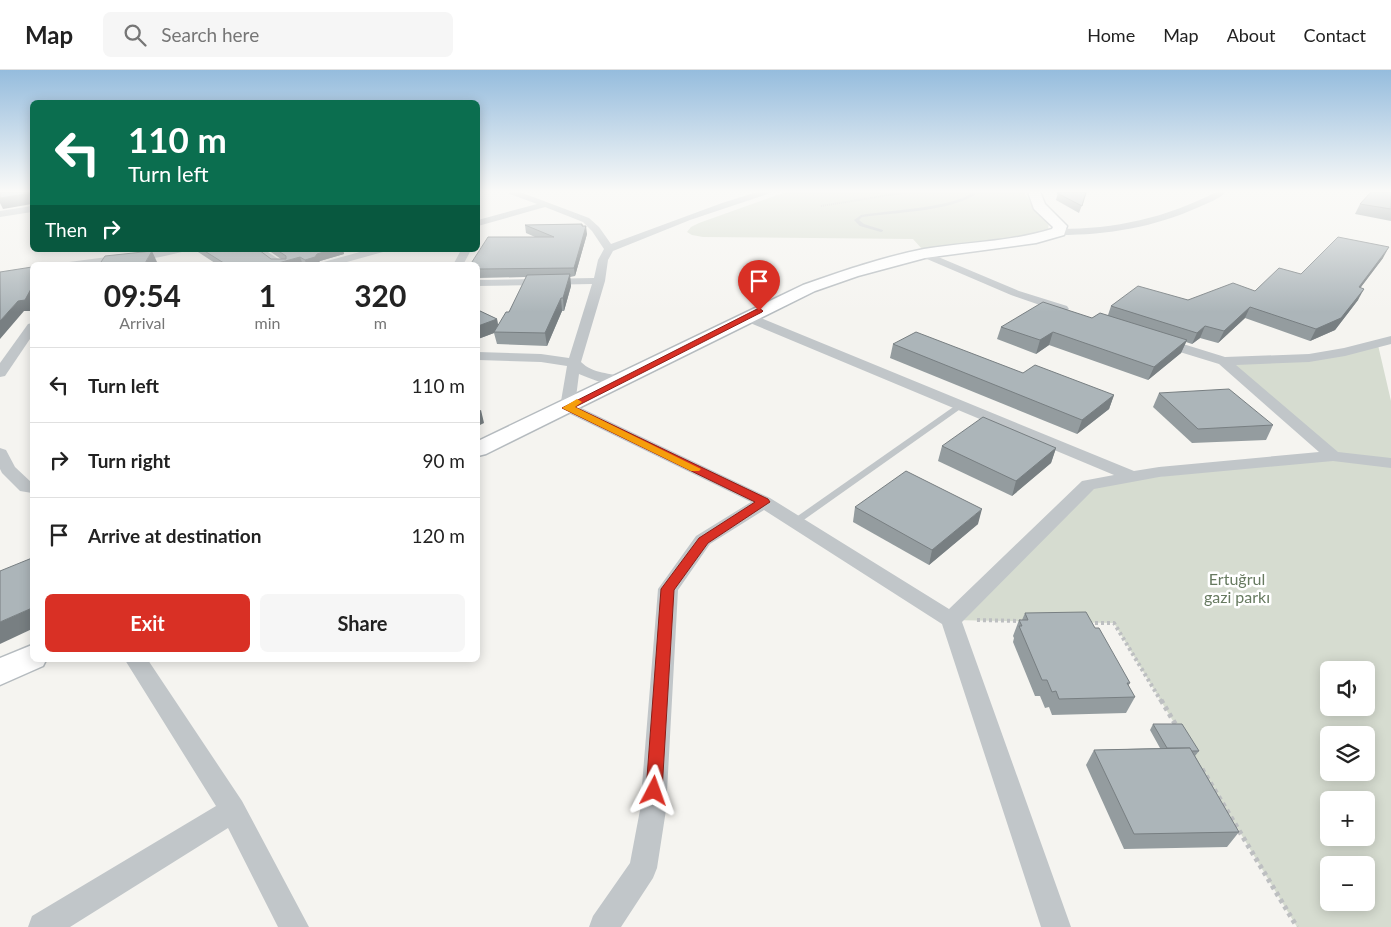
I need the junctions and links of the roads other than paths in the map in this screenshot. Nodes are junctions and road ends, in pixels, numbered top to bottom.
1 (598, 232) edge
2 (649, 232) edge
3 (1059, 232) joint
4 (1092, 232) edge
5 (609, 249) junction
6 (167, 252) edge
7 (261, 252) edge
8 (372, 252) edge
9 (924, 254) junction
10 (98, 262) edge
11 (277, 262) edge
12 (335, 262) edge
13 (599, 281) junction
14 (480, 283) edge
15 (1074, 313) edge
16 (747, 317) junction
17 (30, 330) edge
18 (1148, 337) edge
19 (1391, 340) edge
20 (480, 356) edge
21 (1224, 362) junction
22 (574, 364) junction
23 (0, 373) edge
24 (622, 380) junction
25 (962, 405) junction
26 (567, 408) junction
27 (480, 448) edge
28 (0, 452) edge
29 (1333, 456) junction
30 (1391, 463) edge
31 (1133, 477) junction
32 (30, 488) edge
33 (764, 502) junction
34 (795, 522) junction
35 (951, 620) junction
36 (30, 658) edge
37 (137, 662) edge
38 (0, 672) edge
39 (233, 810) junction
40 (43, 927) edge
41 (294, 927) edge
42 (604, 927) edge
43 (1056, 927) edge

1 - 5 street
2 - 5 street
3 - 4 street
3 - 9 street
5 - 13 street
6 - 10 street
7 - 11 street
8 - 12 street
9 - 15 street
9 - 16 street
13 - 14 street
13 - 22 street
16 - 24 street
16 - 25 street
17 - 23 street
18 - 21 street
19 - 21 street
20 - 22 street
21 - 29 street
22 - 24 street
22 - 26 street
24 - 26 street
25 - 31 street
25 - 34 lane
26 - 27 street
26 - 33 street
28 - 32 street
29 - 30 street
29 - 31 street
31 - 35 street
33 - 34 street
33 - 42 street
34 - 35 street
35 - 43 street
36 - 38 street
37 - 39 street
39 - 40 street
39 - 41 street

